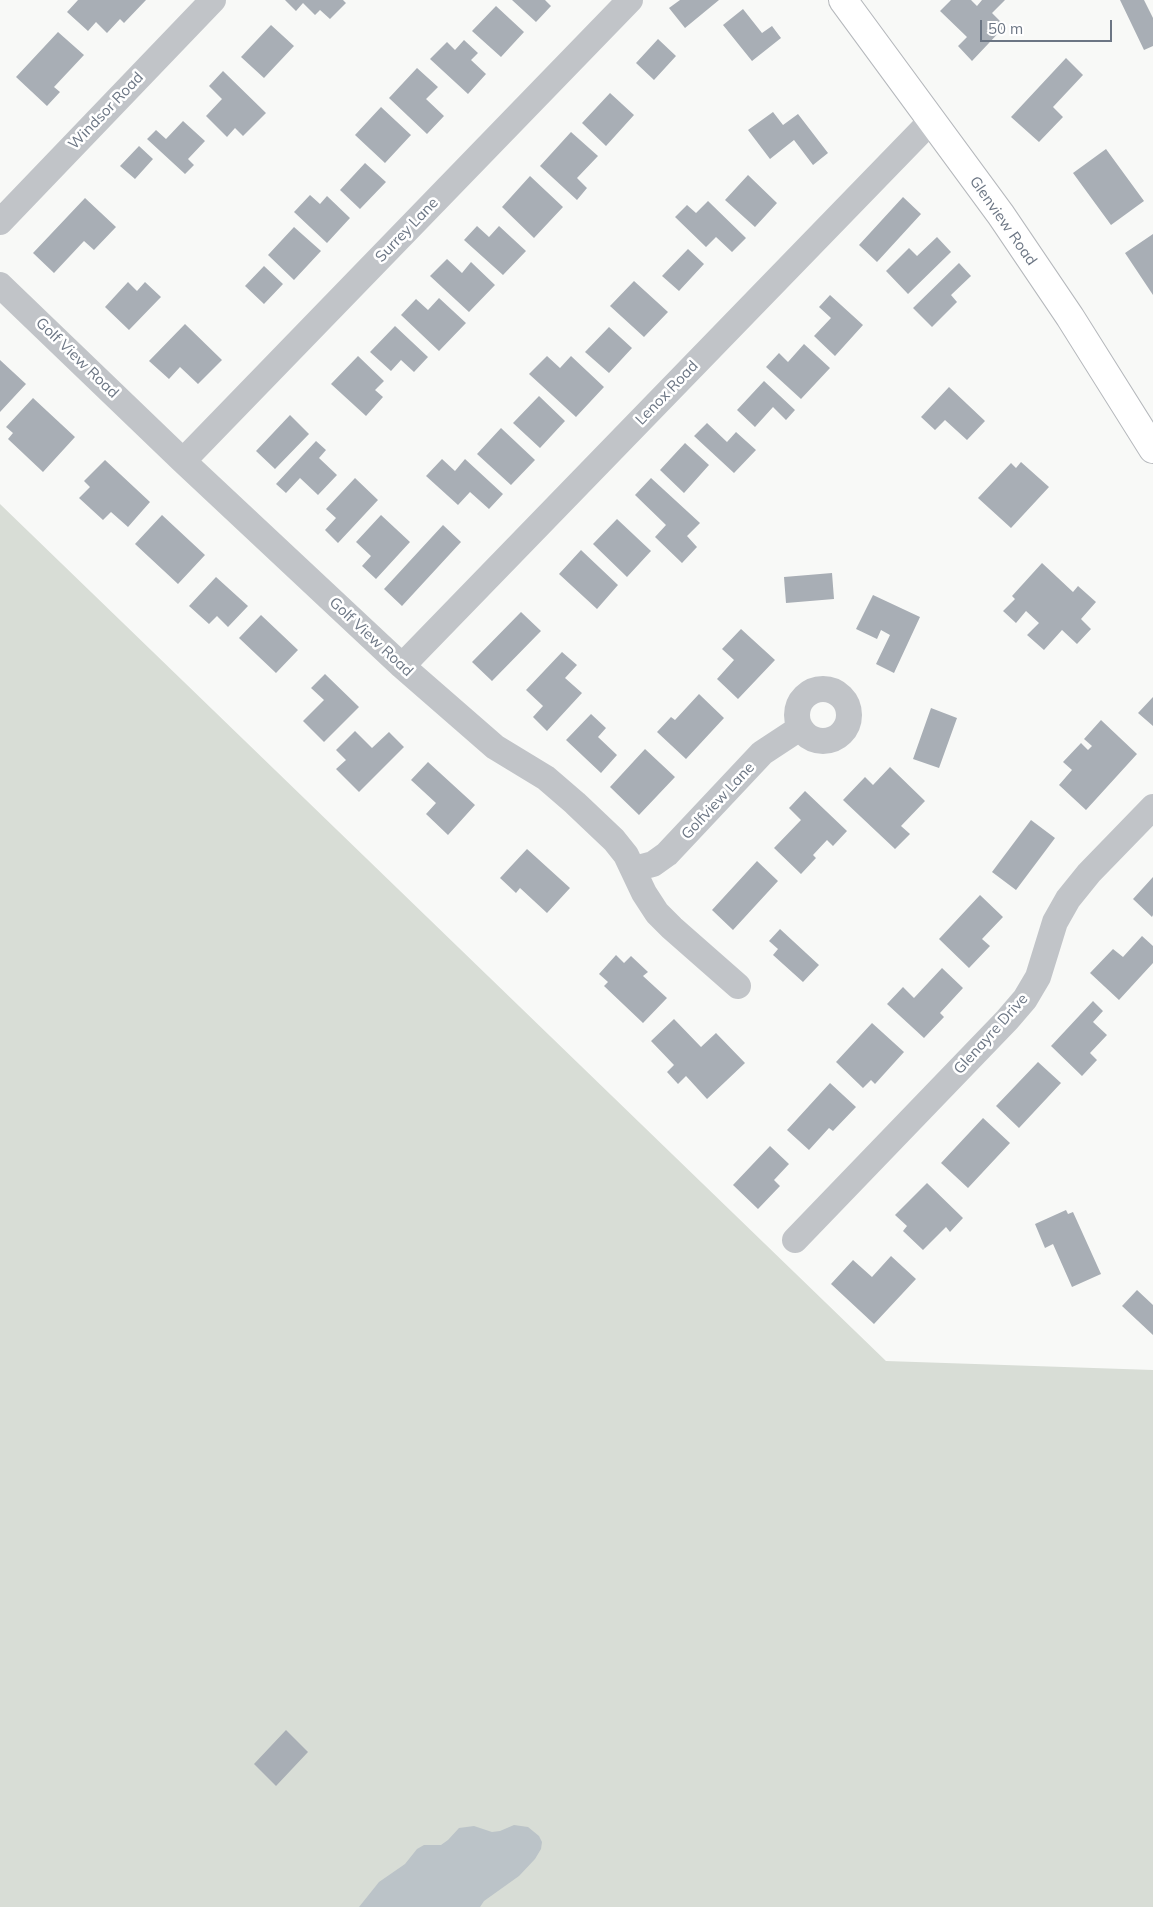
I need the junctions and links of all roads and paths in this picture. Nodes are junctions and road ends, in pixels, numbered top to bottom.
1 (213, 0) edge
2 (630, 0) edge
3 (843, 0) edge
4 (932, 120) junction
5 (0, 222) edge
6 (0, 285) edge
7 (1153, 449) edge
8 (184, 461) junction
9 (402, 666) junction
10 (800, 728) dead end
11 (1153, 806) edge
12 (634, 870) junction
13 (738, 986) dead end
14 (795, 1240) dead end

1 - 5 street, Windsor Road
2 - 8 street, Surrey Lane
3 - 4 main road, Glenview Road
4 - 7 main road, Glenview Road
4 - 9 street, Lenox Road
6 - 8 street, Golf View Road
8 - 9 street, Golf View Road
9 - 12 street, Golf View Road
10 - 12 street, Golfview Lane
11 - 14 street, Glenayre Drive
12 - 13 street, Golf View Road

